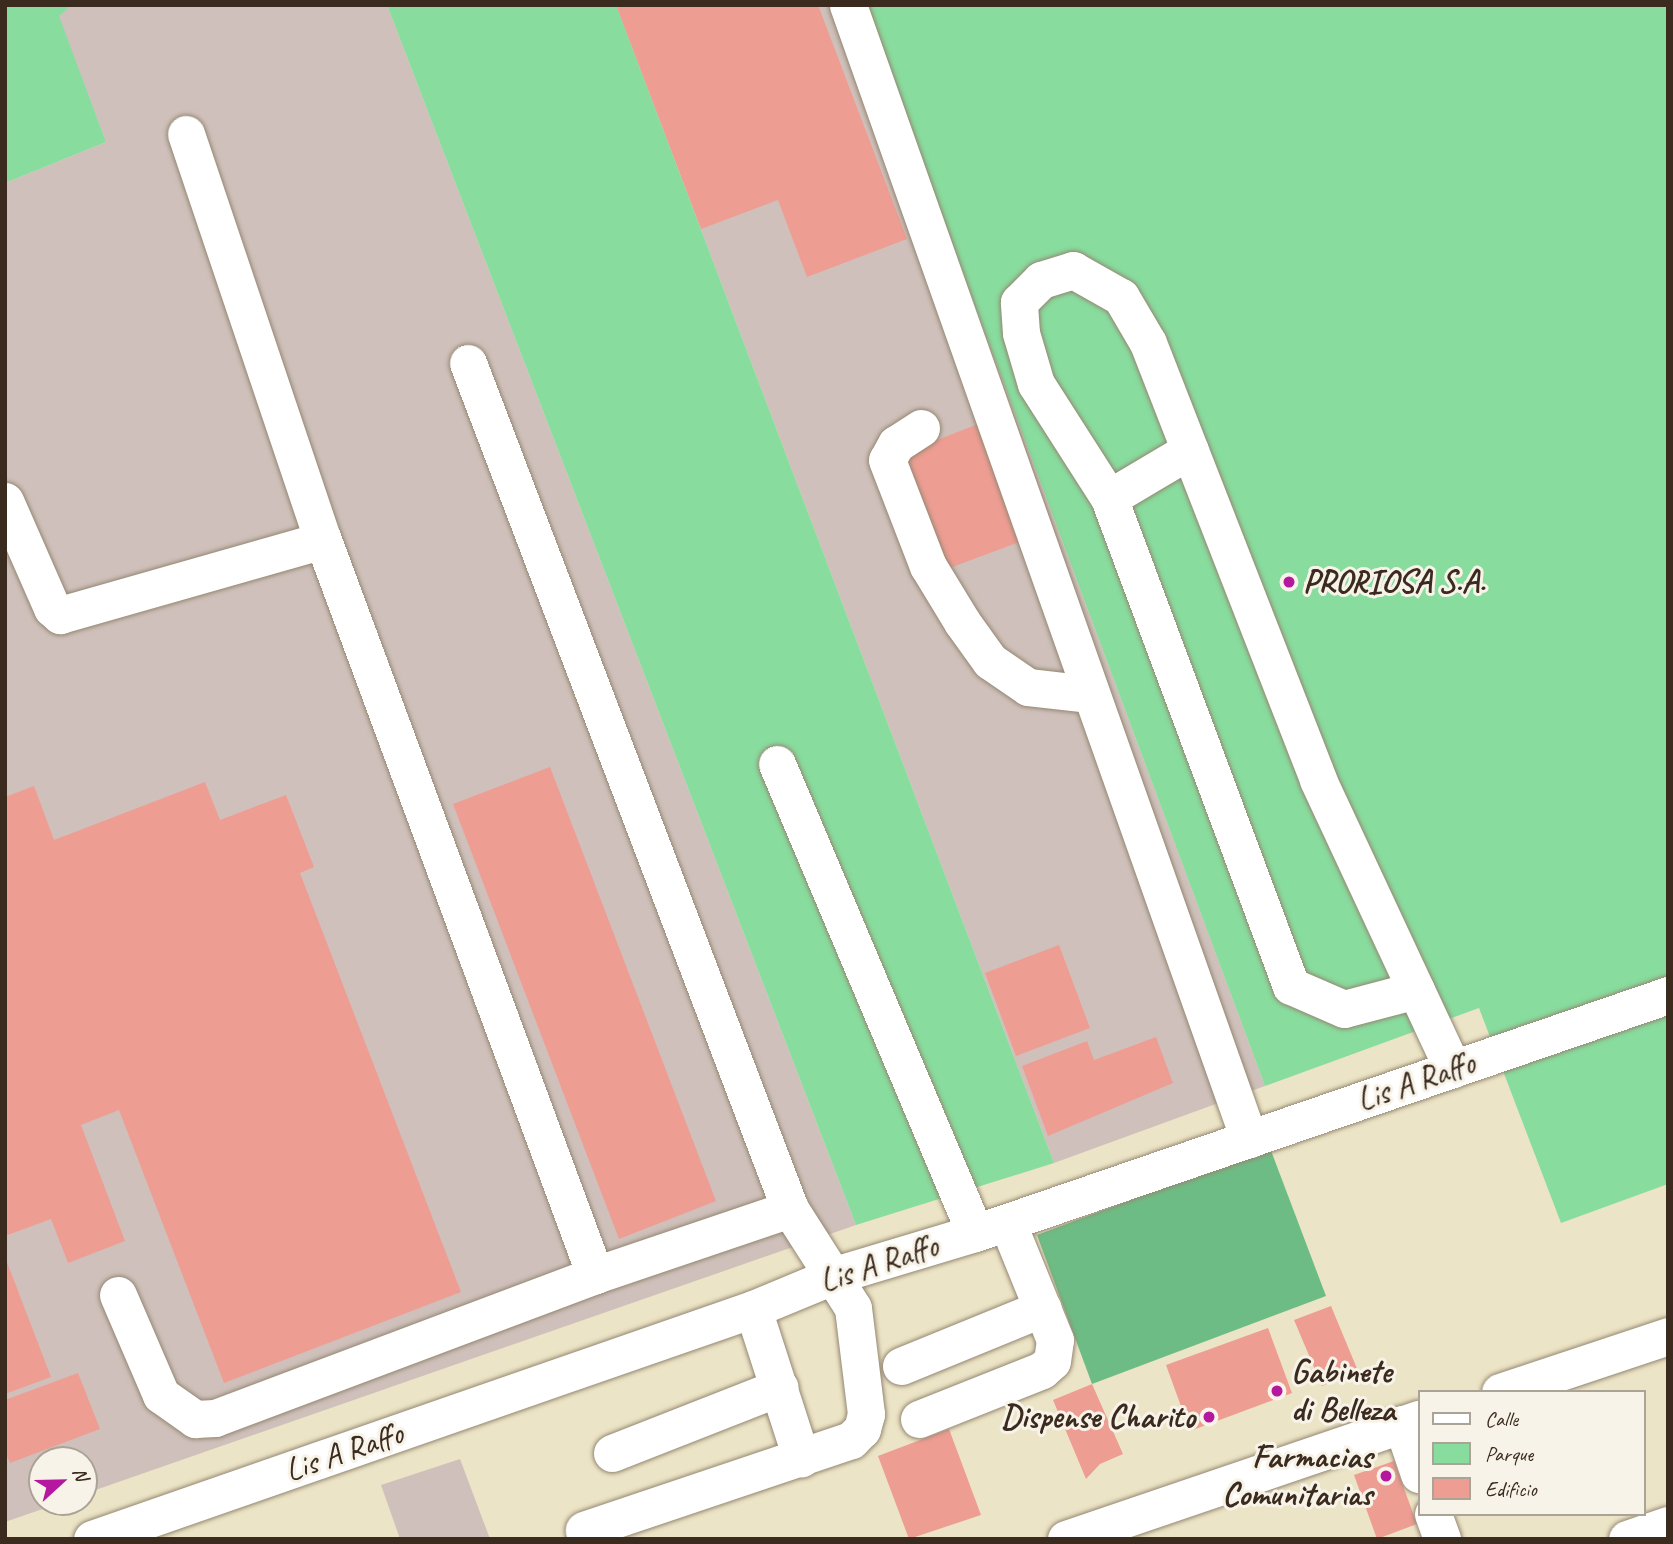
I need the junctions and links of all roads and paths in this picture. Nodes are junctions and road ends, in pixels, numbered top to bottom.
1 (848, 5) edge
2 (186, 134) dead end
3 (468, 363) dead end
4 (921, 428) dead end
5 (1190, 450) junction
6 (1109, 498) junction
7 (5, 500) edge
8 (323, 540) junction
9 (1089, 694) junction
10 (777, 764) dead end
11 (1416, 990) junction
12 (1668, 995) edge
13 (1453, 1069) junction
14 (1249, 1139) junction
15 (790, 1209) junction
16 (991, 1228) junction
17 (594, 1275) junction
18 (835, 1275) junction
19 (118, 1295) dead end
20 (1043, 1308) junction
21 (753, 1309) junction
22 (1668, 1336) edge
23 (901, 1366) dead end
24 (779, 1387) junction
25 (1506, 1390) edge
26 (919, 1419) dead end
27 (1410, 1421) edge
28 (612, 1453) dead end
29 (801, 1458) junction
30 (1418, 1468) edge
31 (1434, 1516) edge
32 (1668, 1525) edge
33 (584, 1530) dead end
34 (1073, 1538) edge
35 (92, 1539) edge
36 (1442, 1539) edge
37 (1628, 1539) edge

1 - 9 street
2 - 8 street
3 - 15 street
4 - 9 street
5 - 6 street
5 - 6 street
5 - 11 street
6 - 11 street
7 - 8 street
8 - 17 street
9 - 14 street
10 - 16 street
11 - 13 street
12 - 13 street, Lis A Raffo
13 - 14 street, Lis A Raffo
14 - 16 street, Lis A Raffo
15 - 17 street
15 - 18 street
16 - 18 street, Lis A Raffo
16 - 20 street
17 - 19 street
18 - 21 street, Lis A Raffo
18 - 29 street
20 - 23 street
20 - 26 street
21 - 24 street
21 - 35 street, Lis A Raffo
22 - 25 street
24 - 28 street
24 - 29 street
27 - 30 street
27 - 34 street
29 - 33 street
31 - 36 street
32 - 37 street

